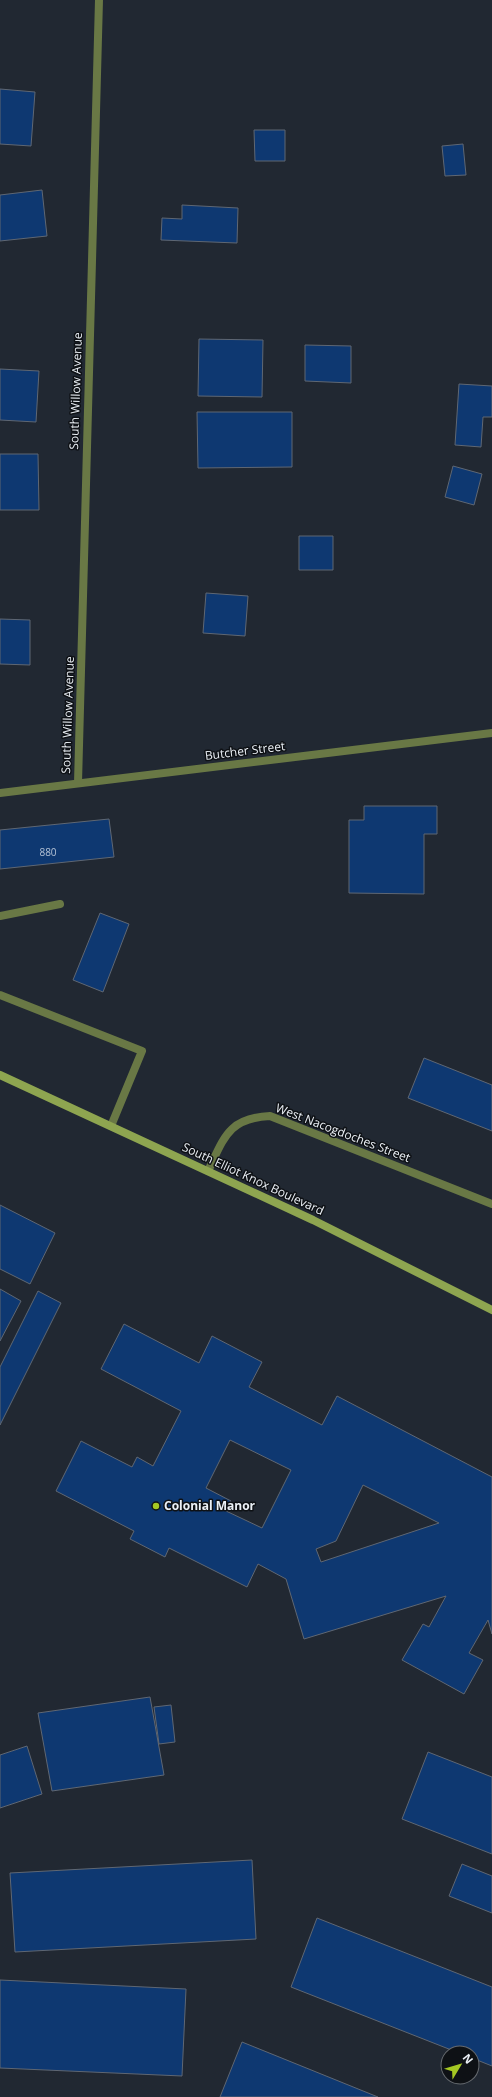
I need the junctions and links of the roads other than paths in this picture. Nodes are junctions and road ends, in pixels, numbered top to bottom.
1 (98, 0) edge
2 (492, 733) edge
3 (78, 783) junction
4 (0, 793) edge
5 (60, 904) dead end
6 (0, 916) edge
7 (0, 995) edge
8 (0, 1075) edge
9 (111, 1126) junction
10 (208, 1171) junction
11 (492, 1204) edge
12 (492, 1310) edge

1 - 3 street, South Willow Avenue
2 - 3 street, Butcher Street
3 - 4 street, Butcher Street
5 - 6 street
7 - 9 street
8 - 9 main road, South Elliot Knox Boulevard
9 - 10 main road, South Elliot Knox Boulevard
10 - 11 street, West Nacogdoches Street
10 - 12 main road, South Elliot Knox Boulevard

